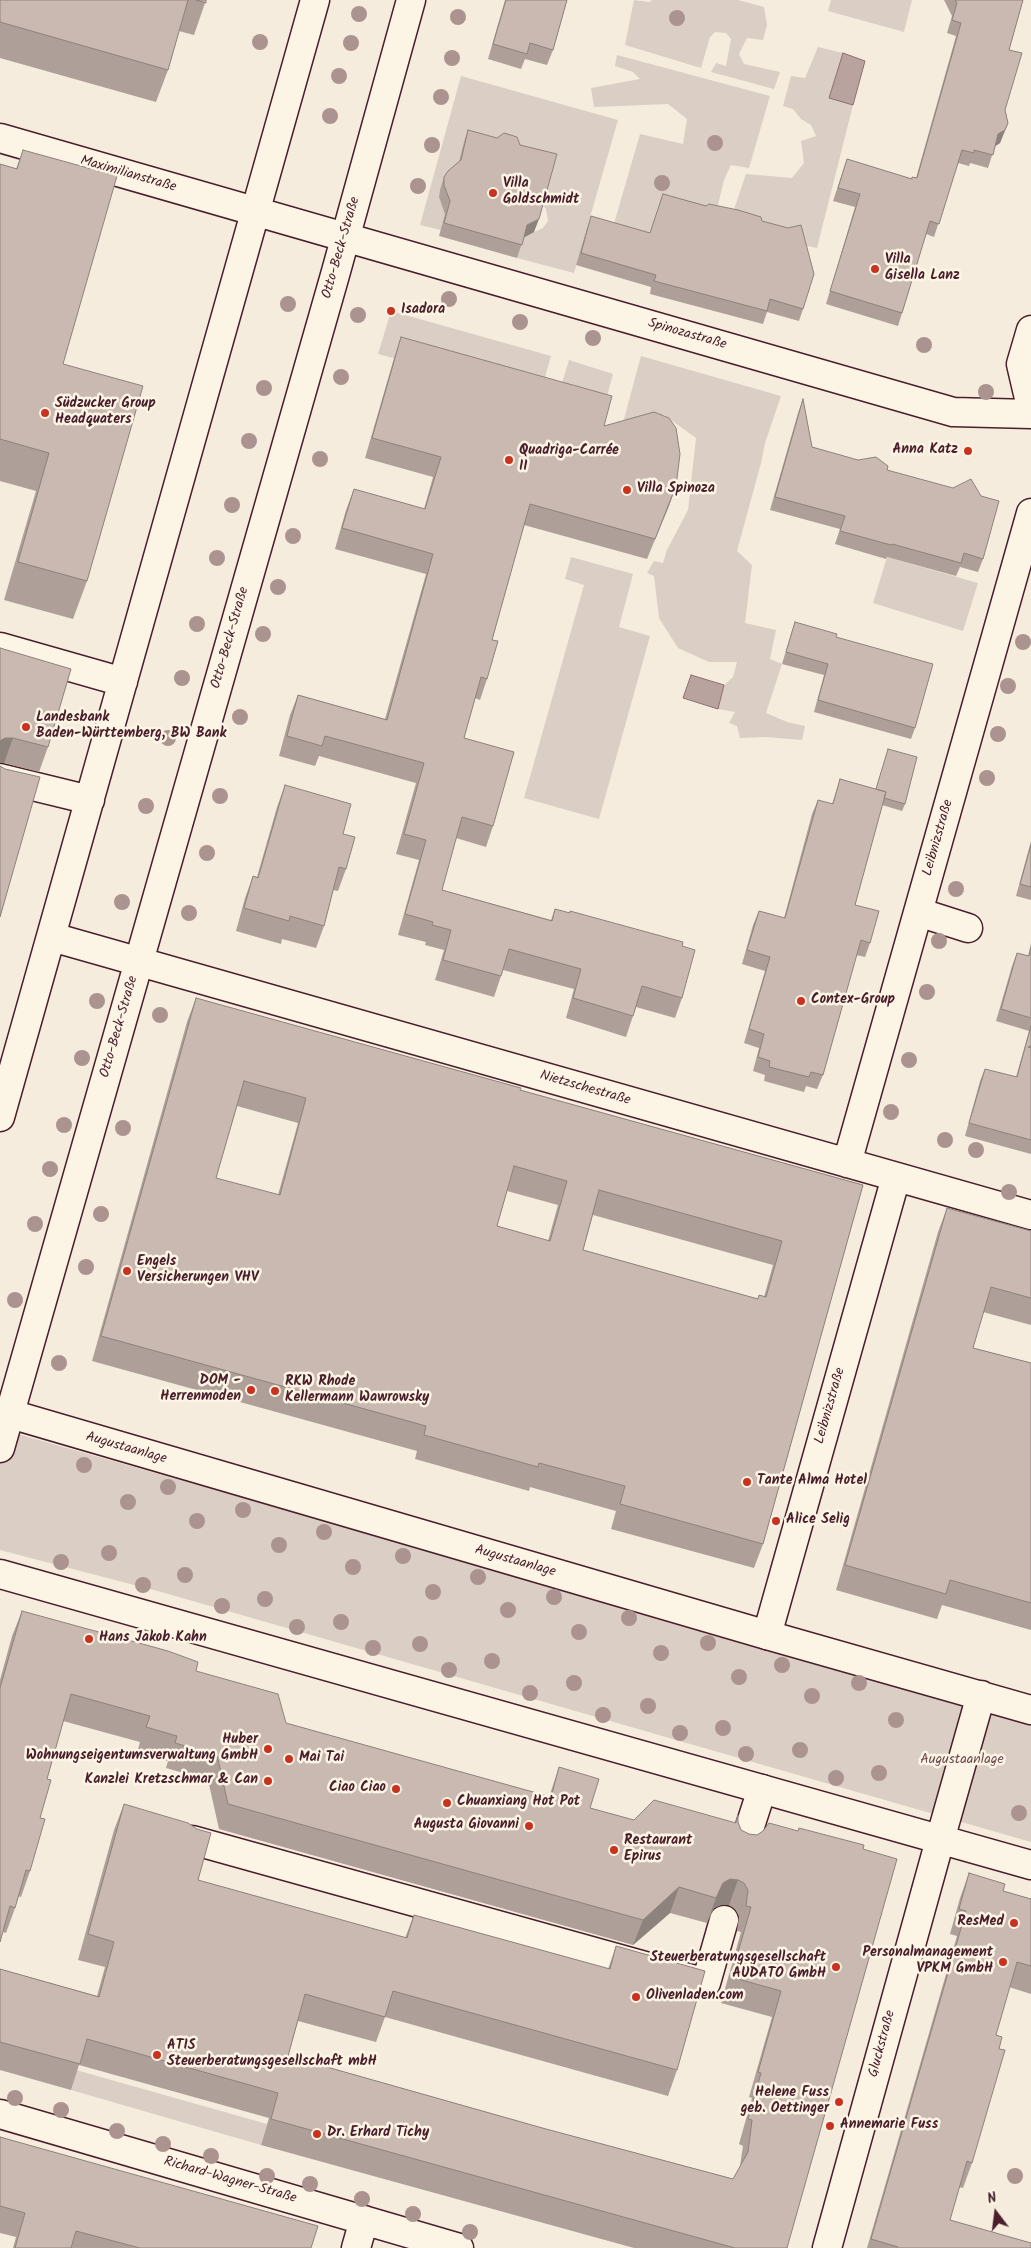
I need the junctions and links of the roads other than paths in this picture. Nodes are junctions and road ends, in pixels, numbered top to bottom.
1 (315, 0) edge
2 (411, 0) edge
3 (0, 138) edge
4 (255, 212) junction
5 (345, 238) junction
6 (1031, 330) edge
7 (1031, 407) edge
8 (1031, 414) edge
9 (1031, 513) edge
10 (0, 647) edge
11 (123, 682) junction
12 (0, 778) edge
13 (90, 800) junction
14 (918, 912) junction
15 (968, 928) dead end
16 (52, 937) junction
17 (138, 963) junction
18 (0, 1117) edge
19 (847, 1163) junction
20 (896, 1177) junction
21 (1031, 1216) edge
22 (5, 1413) edge
23 (0, 1448) edge
24 (0, 1574) edge
25 (767, 1635) junction
26 (982, 1695) junction
27 (1031, 1710) edge
28 (762, 1789) junction
29 (192, 1840) edge
30 (940, 1840) junction
31 (744, 1844) edge
32 (1031, 1866) edge
33 (724, 1920) dead end
34 (0, 2114) edge
35 (364, 2220) junction
36 (356, 2248) edge
37 (459, 2248) edge
38 (827, 2248) edge

1 - 4 street
2 - 5 street, Otto-Beck-Straße
3 - 4 street, Maximilianstraße
4 - 5 street, Maximilianstraße
4 - 11 street
5 - 8 street, Spinozastraße
5 - 17 street, Otto-Beck-Straße
6 - 7 street
9 - 14 street, Leibnizstraße
10 - 11 street
11 - 13 street
12 - 13 street
13 - 16 street
14 - 15 street
14 - 19 street, Leibnizstraße
16 - 17 street, Nietzschestraße
16 - 18 street
17 - 19 street, Nietzschestraße
17 - 22 street, Otto-Beck-Straße
19 - 20 street, Nietzschestraße
20 - 21 street, Nietzschestraße
20 - 25 street, Leibnizstraße
22 - 23 street, Otto-Beck-Straße
22 - 25 street, Augustaanlage
24 - 28 street
25 - 26 street, Augustaanlage
26 - 27 street, Augustaanlage
26 - 30 street, Gluckstraße
28 - 30 street
28 - 31 street
29 - 33 street
30 - 32 street
30 - 38 street, Gluckstraße
34 - 35 street, Richard-Wagner-Straße
35 - 36 street
35 - 37 street, Richard-Wagner-Straße

